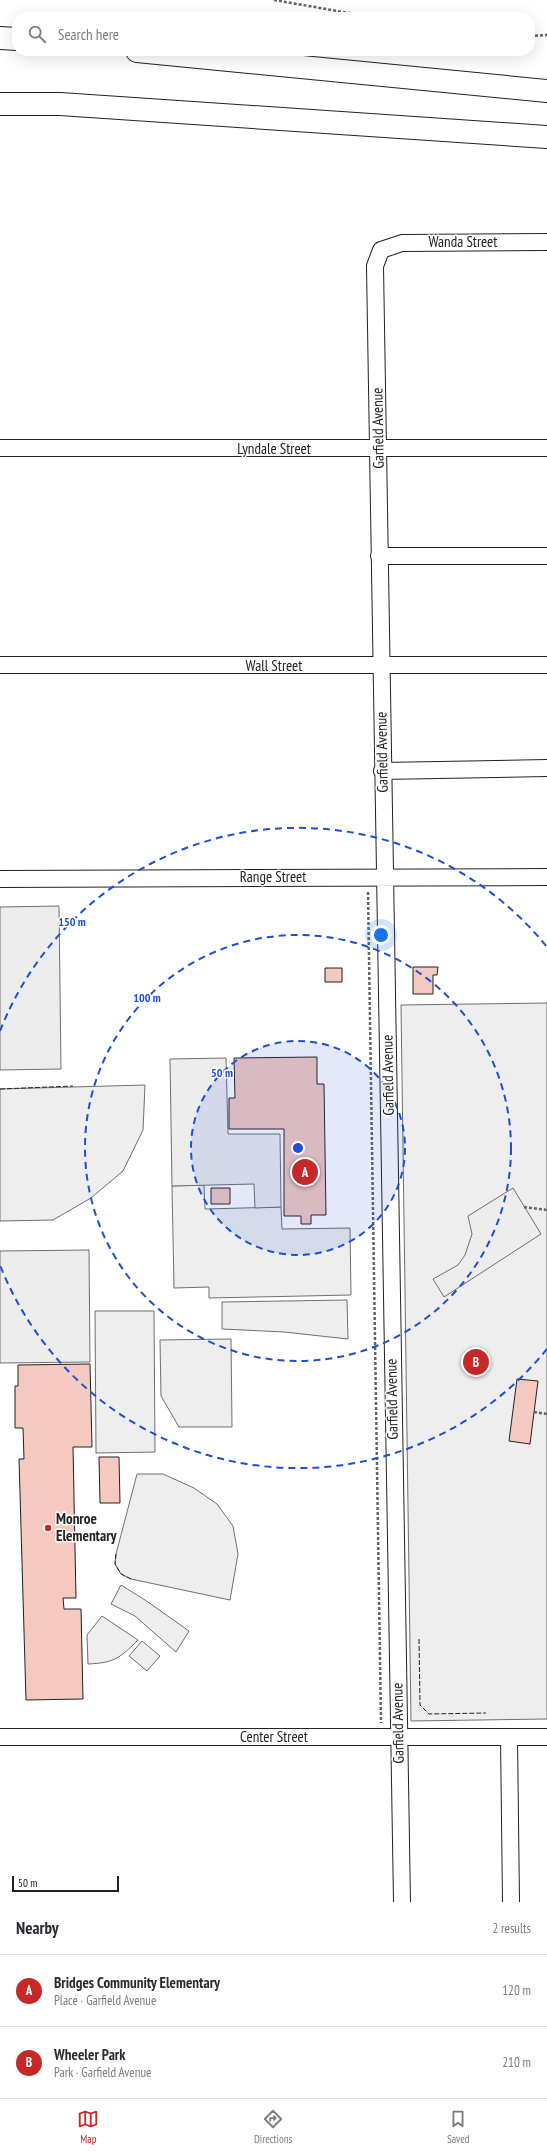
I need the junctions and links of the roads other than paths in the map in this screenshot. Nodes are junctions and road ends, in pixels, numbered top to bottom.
1 (0, 38) edge
2 (12, 39) edge
3 (188, 56) edge
4 (513, 88) junction
5 (547, 88) edge
6 (547, 91) edge
7 (3, 105) edge
8 (421, 129) junction
9 (547, 137) edge
10 (547, 150) edge
11 (547, 242) edge
12 (381, 250) joint
13 (0, 448) edge
14 (547, 448) edge
15 (378, 450) junction
16 (379, 556) junction
17 (547, 556) edge
18 (0, 665) edge
19 (547, 665) edge
20 (381, 666) junction
21 (547, 768) edge
22 (382, 771) junction
23 (378, 877) junction
24 (547, 877) edge
25 (0, 879) edge
26 (399, 1736) junction
27 (0, 1737) edge
28 (508, 1737) junction
29 (547, 1737) edge
30 (402, 1902) edge
31 (511, 1902) edge

1 - 2 highway
3 - 4 highway
4 - 5 highway
4 - 6 highway
7 - 8 highway
8 - 9 highway
8 - 10 highway
11 - 12 street, Wanda Street
12 - 15 street, Garfield Avenue
13 - 15 street, Lyndale Street
14 - 15 street, Lyndale Street
15 - 16 street, Garfield Avenue
16 - 17 street
16 - 20 street, Garfield Avenue
18 - 20 street, Wall Street
19 - 20 street, Wall Street
20 - 22 street, Garfield Avenue
21 - 22 street
22 - 23 street, Garfield Avenue
23 - 24 street, Range Street
23 - 25 street, Range Street
23 - 26 street, Garfield Avenue
26 - 27 street, Center Street
26 - 28 street, Center Street
26 - 30 street, Garfield Avenue
28 - 29 street, Center Street
28 - 31 street

